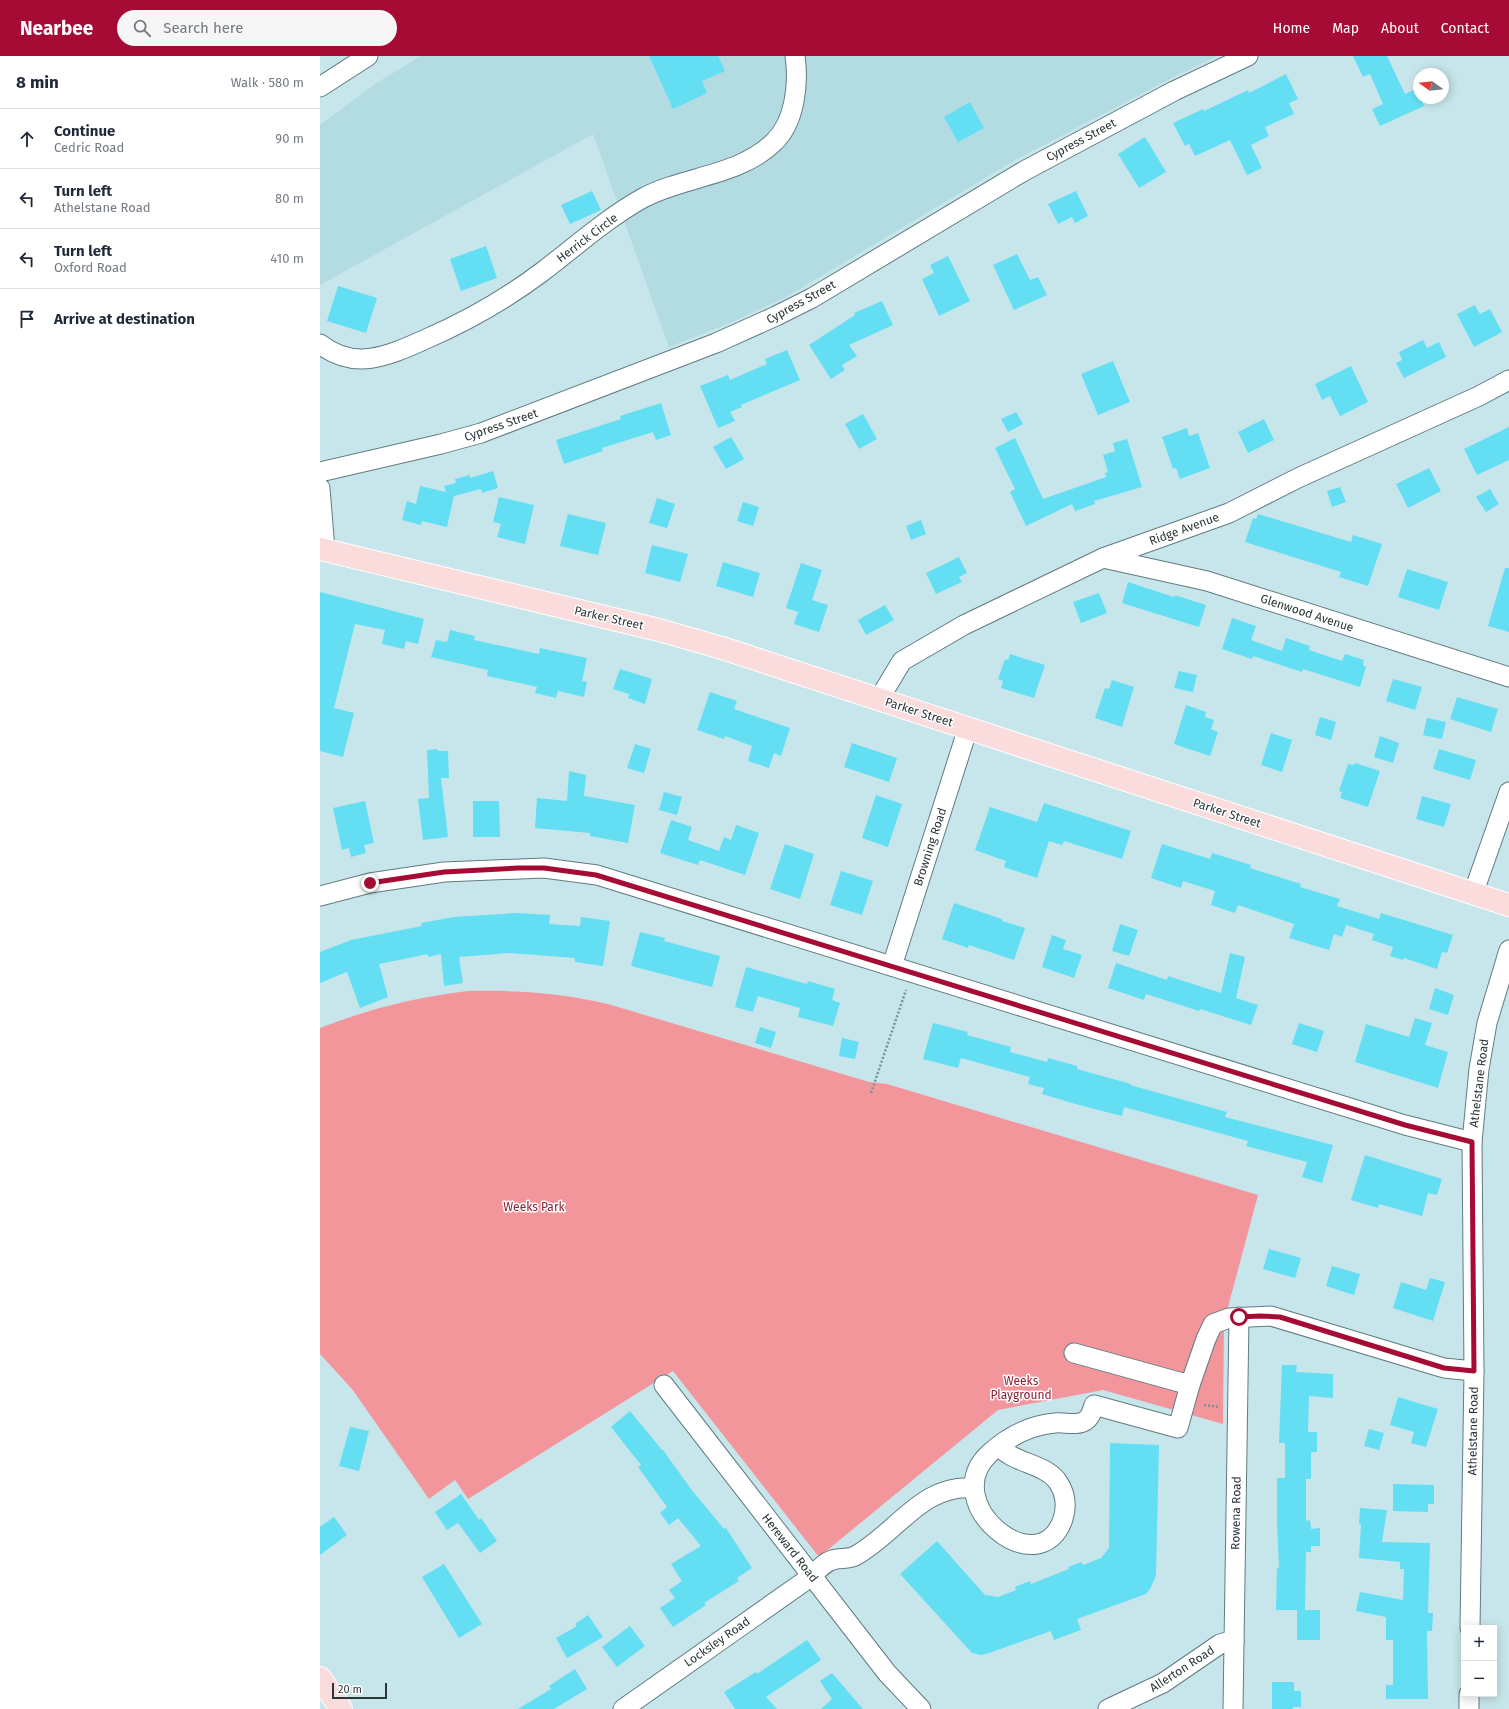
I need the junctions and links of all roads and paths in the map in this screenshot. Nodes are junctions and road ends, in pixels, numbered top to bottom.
1 (368, 56) edge
2 (795, 56) edge
3 (1248, 56) edge
4 (320, 87) edge
5 (320, 344) edge
6 (1509, 380) edge
7 (320, 472) edge
8 (320, 488) edge
9 (323, 549) edge
10 (1104, 558) junction
11 (1509, 677) edge
12 (879, 699) junction
13 (968, 728) junction
14 (1509, 792) edge
15 (1473, 894) junction
16 (320, 896) edge
17 (1509, 905) edge
18 (1509, 950) edge
19 (892, 966) junction
20 (912, 972) junction
21 (871, 1093) dead end
22 (1472, 1142) junction
23 (1239, 1317) junction
24 (1074, 1352) dead end
25 (1474, 1371) junction
26 (664, 1385) dead end
27 (1190, 1385) junction
28 (999, 1446) junction
29 (974, 1488) junction
30 (812, 1576) junction
31 (1470, 1625) edge
32 (1234, 1640) junction
33 (320, 1678) edge
34 (1469, 1697) edge
35 (341, 1709) edge
36 (623, 1709) edge
37 (921, 1709) edge
38 (1108, 1709) edge
39 (1232, 1709) edge
40 (1469, 1709) edge

1 - 4 street
2 - 5 street, Herrick Circle
3 - 7 street, Cypress Street
6 - 10 street, Ridge Avenue
8 - 9 street
9 - 12 main road, Parker Street
10 - 11 street, Glenwood Avenue
10 - 12 street, Ridge Avenue
12 - 13 main road, Parker Street
13 - 15 main road, Parker Street
13 - 19 street, Browning Road
14 - 15 street
15 - 17 main road, Parker Street
16 - 19 street
18 - 22 street, Athelstane Road
19 - 20 street
20 - 21 path
20 - 22 street
22 - 25 street, Athelstane Road
23 - 25 street
23 - 27 street
23 - 32 street, Rowena Road
24 - 27 street
25 - 31 street, Athelstane Road
26 - 30 street, Hereward Road
27 - 28 street
28 - 29 street
28 - 29 street
29 - 30 street, Locksley Road
30 - 36 street, Locksley Road
30 - 37 street, Hereward Road
32 - 38 street, Allerton Road
32 - 39 street, Rowena Road
33 - 35 main road
34 - 40 street

